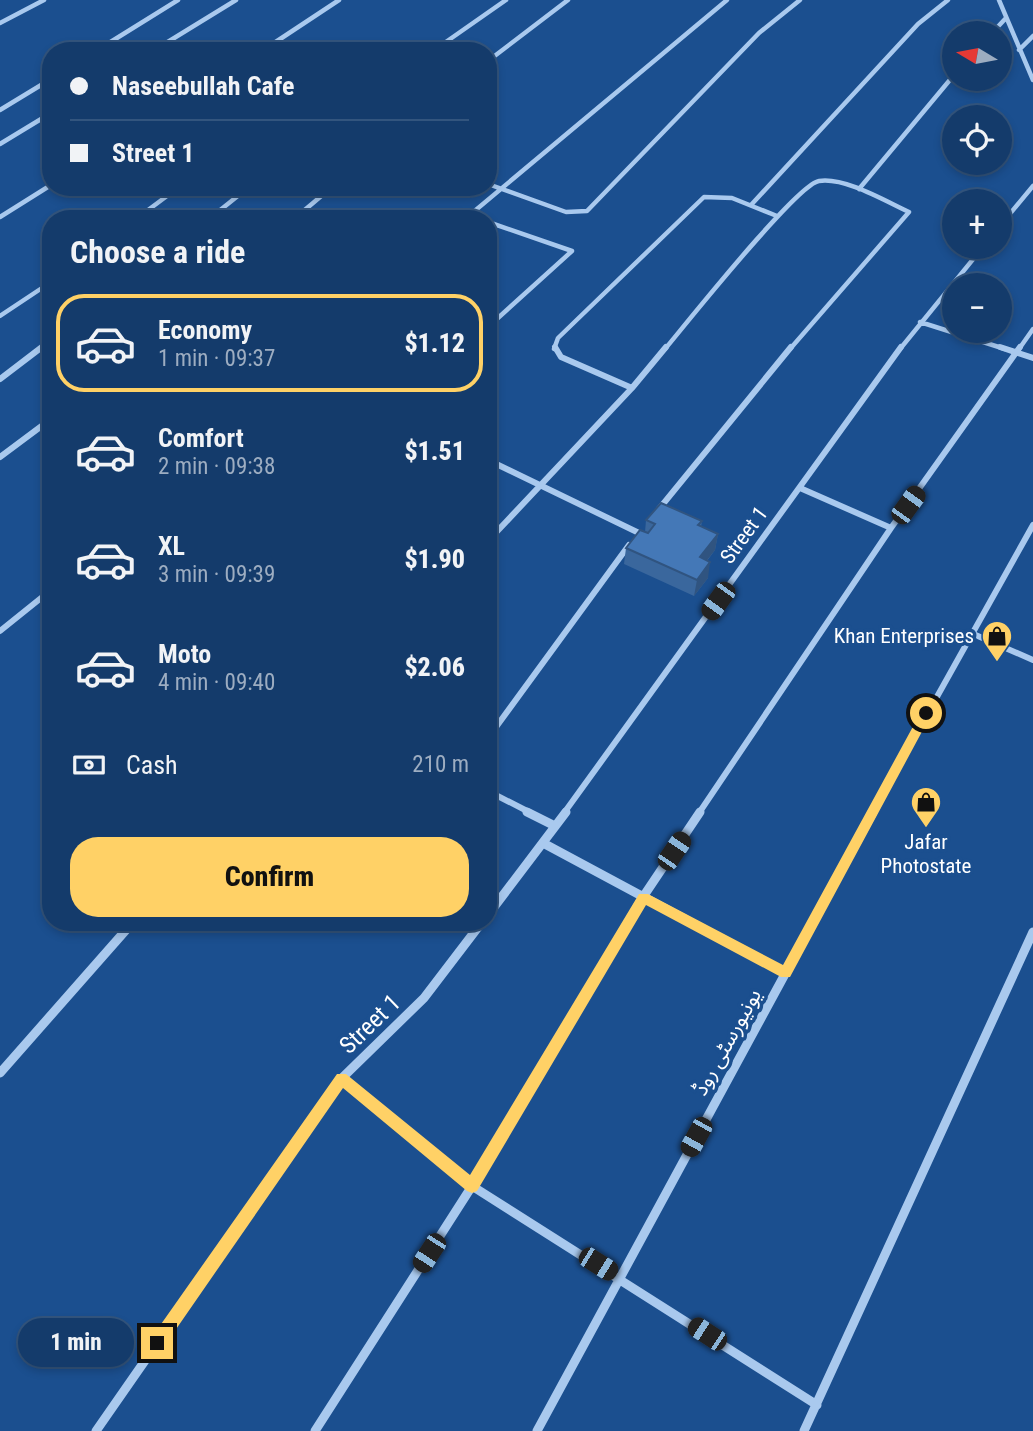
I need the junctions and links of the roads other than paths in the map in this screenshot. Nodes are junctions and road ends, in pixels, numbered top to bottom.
1 (44, 0) edge
2 (178, 0) edge
3 (236, 0) edge
4 (339, 0) edge
5 (506, 0) edge
6 (568, 0) edge
7 (727, 0) edge
8 (800, 0) edge
9 (948, 0) edge
10 (999, 0) edge
11 (1006, 19) joint
12 (0, 23) edge
13 (1033, 36) edge
14 (110, 42) edge
15 (168, 42) edge
16 (276, 42) edge
17 (446, 42) edge
18 (1018, 50) junction
19 (497, 54) edge
20 (1033, 80) edge
21 (42, 84) edge
22 (942, 89) edge
23 (0, 110) edge
24 (42, 118) edge
25 (0, 144) edge
26 (1033, 186) edge
27 (499, 188) joint
28 (859, 189) junction
29 (42, 191) edge
30 (167, 196) edge
31 (238, 196) edge
32 (321, 196) edge
33 (490, 196) edge
34 (751, 205) junction
35 (148, 210) edge
36 (220, 210) edge
37 (305, 210) edge
38 (475, 210) edge
39 (1012, 211) edge
40 (777, 216) junction
41 (0, 218) edge
42 (497, 225) edge
43 (973, 259) edge
44 (42, 288) edge
45 (0, 316) edge
46 (497, 319) edge
47 (920, 322) junction
48 (1033, 329) edge
49 (42, 348) edge
50 (1017, 352) junction
51 (1033, 358) edge
52 (0, 379) edge
53 (632, 388) junction
54 (42, 426) edge
55 (0, 457) edge
56 (497, 464) edge
57 (541, 484) junction
58 (800, 488) junction
59 (656, 512) edge
60 (648, 523) edge
61 (1033, 525) edge
62 (891, 527) junction
63 (497, 531) edge
64 (639, 533) junction
65 (42, 597) edge
66 (0, 631) edge
67 (971, 633) junction
68 (1033, 660) edge
69 (497, 726) edge
70 (497, 796) edge
71 (555, 826) junction
72 (543, 843) junction
73 (643, 897) junction
74 (497, 903) edge
75 (124, 931) edge
76 (475, 931) edge
77 (1033, 932) edge
78 (786, 973) junction
79 (0, 1073) edge
80 (341, 1079) junction
81 (472, 1186) junction
82 (619, 1277) junction
83 (817, 1405) junction
84 (96, 1431) edge
85 (315, 1431) edge
86 (537, 1431) edge
87 (804, 1431) edge

1 - 12 street
2 - 14 street
3 - 15 street
4 - 16 street
5 - 17 street
6 - 19 street
7 - 27 street
8 - 27 street
9 - 34 street
10 - 11 street
11 - 18 street
13 - 18 street
18 - 20 street
21 - 23 street
22 - 28 street
24 - 25 street
26 - 39 street
28 - 40 street
28 - 59 street
29 - 41 street
30 - 35 street
31 - 36 street
32 - 37 street
33 - 38 street
34 - 40 street
34 - 53 street
40 - 53 street
42 - 46 street
43 - 47 street, Street 1
44 - 45 street
47 - 50 street
47 - 58 street, Street 1
48 - 50 street
49 - 52 street
50 - 51 street
50 - 62 street
53 - 57 street
54 - 55 street
56 - 57 street
57 - 63 street
57 - 64 street
58 - 62 street
58 - 71 street, Street 1
60 - 64 street
61 - 67 street, یونیورسٹی روڈ
62 - 73 street
64 - 69 street
65 - 66 street
67 - 68 street
67 - 78 street, یونیورسٹی روڈ
70 - 71 street
71 - 72 street, Street 1
72 - 73 street
72 - 74 street, Street 1
73 - 78 street
73 - 81 street
75 - 79 street
76 - 80 street, Street 1
77 - 83 street
78 - 82 street, یونیورسٹی روڈ
80 - 81 street
80 - 84 street, Street 1
81 - 82 street
81 - 85 street
82 - 83 street
82 - 86 street, یونیورسٹی روڈ
83 - 87 street

